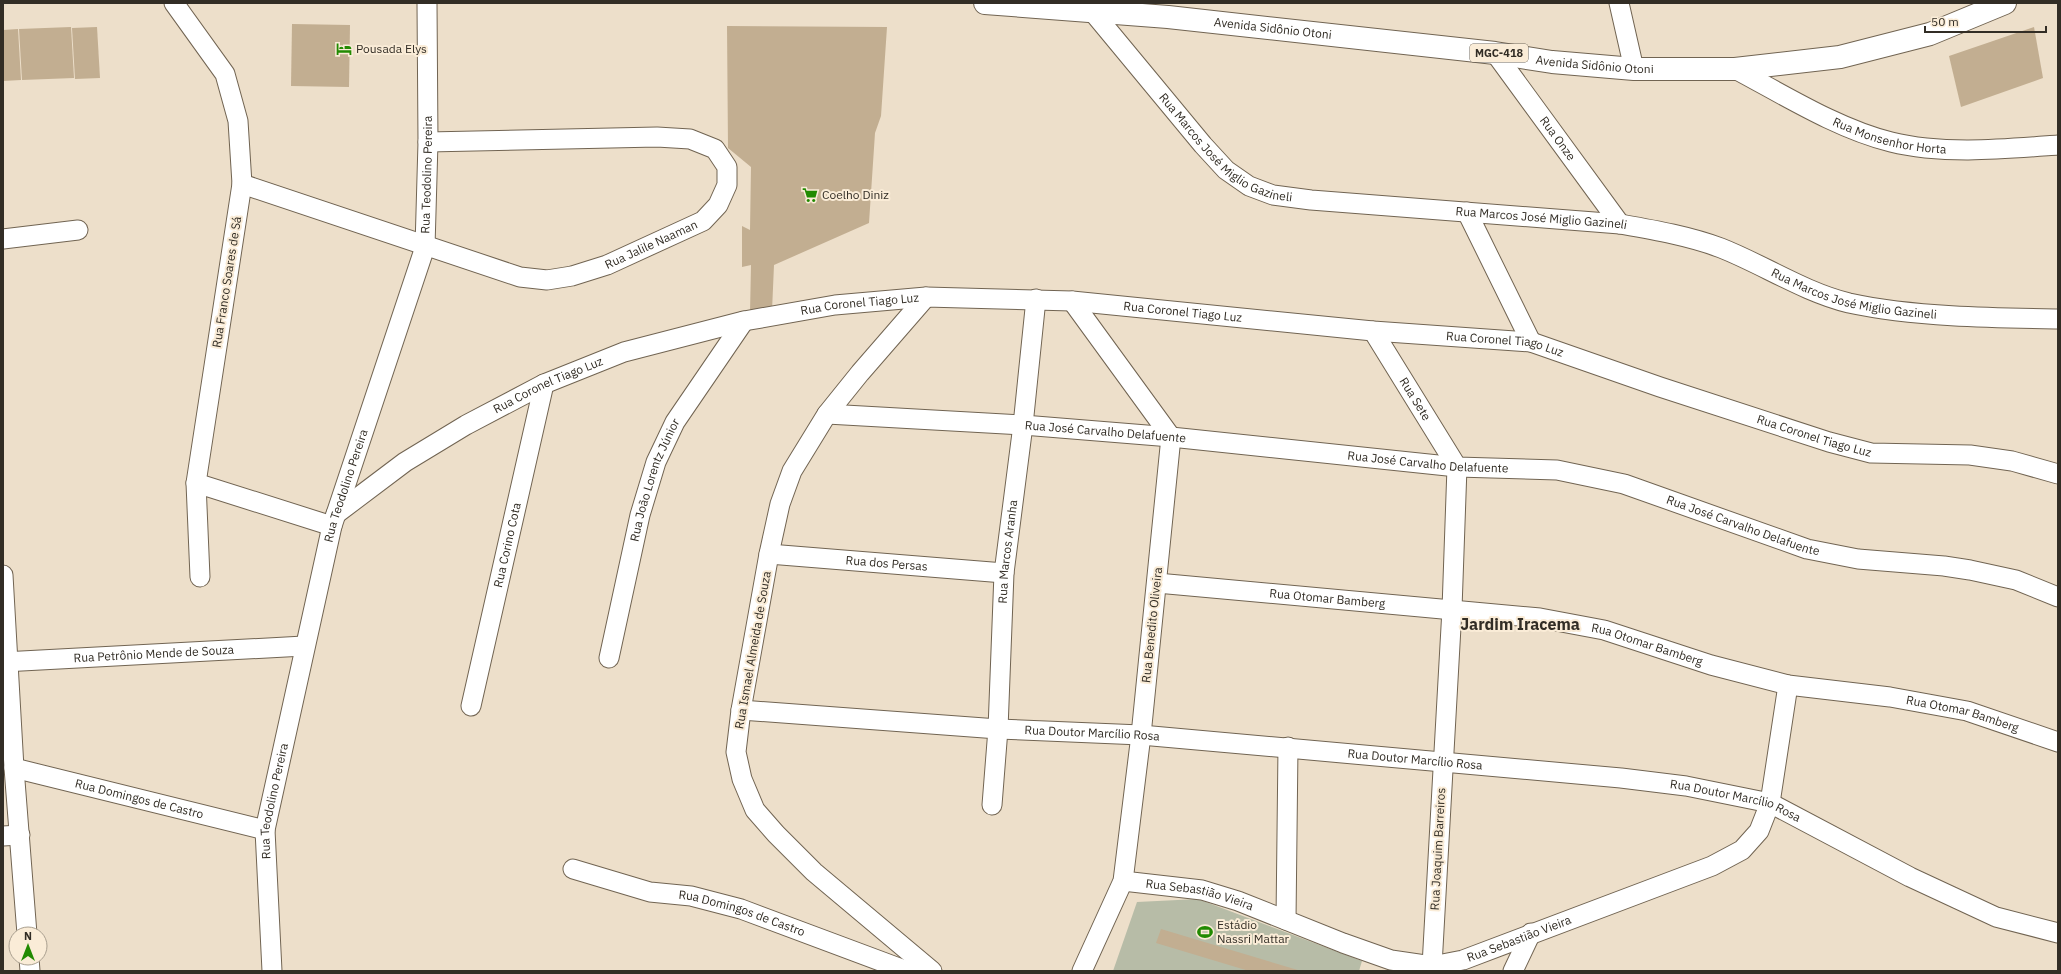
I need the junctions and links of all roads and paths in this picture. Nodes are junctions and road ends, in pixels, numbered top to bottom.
1 (174, 3) edge
2 (427, 3) edge
3 (985, 3) edge
4 (1619, 3) edge
5 (2005, 3) edge
6 (1017, 4) edge
7 (1043, 5) edge
8 (1092, 11) junction
9 (1495, 53) junction
10 (1634, 69) junction
11 (1735, 69) junction
12 (428, 142) junction
13 (2058, 145) edge
14 (242, 184) junction
15 (1467, 212) junction
16 (1620, 224) junction
17 (78, 230) dead end
18 (3, 239) edge
19 (425, 247) junction
20 (926, 297) junction
21 (1036, 299) junction
22 (1072, 301) junction
23 (2058, 319) edge
24 (744, 321) junction
25 (1373, 331) junction
26 (1531, 342) junction
27 (544, 384) junction
28 (827, 414) junction
29 (1023, 425) junction
30 (1171, 437) junction
31 (1457, 467) junction
32 (2058, 474) edge
33 (196, 483) junction
34 (334, 520) junction
35 (769, 554) junction
36 (1004, 573) junction
37 (3, 575) edge
38 (200, 577) dead end
39 (2016, 580) junction
40 (2058, 582) edge
41 (1157, 583) junction
42 (2058, 597) edge
43 (1452, 609) junction
44 (304, 646) junction
45 (609, 658) dead end
46 (5, 662) edge
47 (1788, 685) junction
48 (471, 706) dead end
49 (741, 710) junction
50 (998, 729) junction
51 (1141, 735) junction
52 (2058, 742) edge
53 (1288, 747) junction
54 (1443, 763) junction
55 (14, 768) junction
56 (1770, 803) junction
57 (992, 805) dead end
58 (265, 830) junction
59 (12, 836) edge
60 (573, 869) dead end
61 (1122, 881) junction
62 (1286, 920) junction
63 (26, 926) edge
64 (1531, 933) junction
65 (2058, 933) edge
66 (1432, 966) junction
67 (272, 971) edge
68 (907, 971) edge
69 (932, 971) edge
70 (1082, 971) edge
71 (1512, 971) edge

1 - 14 street, Rua Franco Soares de Sá
2 - 12 street, Rua Teodolino Pereira
3 - 6 main road, Avenida Sidônio Otoni / MGC-418
4 - 10 street
5 - 11 main road, Avenida Sidônio Otoni / MGC-418
6 - 7 main road, Avenida Sidônio Otoni / MGC-418
7 - 8 main road, Avenida Sidônio Otoni / MGC-418
8 - 9 main road, Avenida Sidônio Otoni / MGC-418
8 - 15 street, Rua Marcos José Miglio Gazineli
9 - 10 main road, Avenida Sidônio Otoni / MGC-418
9 - 16 street, Rua Onze
10 - 11 main road, Avenida Sidônio Otoni / MGC-418
11 - 13 street, Rua Monsenhor Horta
12 - 19 street, Rua Teodolino Pereira
12 - 19 street, Rua Jalile Naaman
14 - 19 street, Rua Jalile Naaman
14 - 33 street, Rua Franco Soares de Sá
15 - 16 street, Rua Marcos José Miglio Gazineli
15 - 26 street
16 - 23 street, Rua Marcos José Miglio Gazineli
17 - 18 street
19 - 34 street, Rua Teodolino Pereira
20 - 21 street, Rua Coronel Tiago Luz
20 - 24 street, Rua Coronel Tiago Luz
20 - 28 street, Rua Ismael Almeida de Souza
21 - 22 street, Rua Coronel Tiago Luz
21 - 29 street, Rua Marcos Aranha
22 - 25 street, Rua Coronel Tiago Luz
22 - 30 street
24 - 27 street, Rua Coronel Tiago Luz
24 - 45 street, Rua João Lorentz Júnior
25 - 26 street, Rua Coronel Tiago Luz
25 - 31 street, Rua Sete
26 - 32 street, Rua Coronel Tiago Luz
27 - 34 street, Rua Coronel Tiago Luz
27 - 48 street, Rua Corino Cota
28 - 29 street, Rua José Carvalho Delafuente
28 - 35 street, Rua Ismael Almeida de Souza
29 - 30 street, Rua José Carvalho Delafuente
29 - 36 street, Rua Marcos Aranha
30 - 31 street, Rua José Carvalho Delafuente
30 - 41 street, Rua Benedito Oliveira
31 - 39 street, Rua José Carvalho Delafuente
31 - 43 street, Rua Joaquim Barreiros
33 - 34 street
33 - 38 street, Rua Franco Soares de Sá
34 - 44 street, Rua Teodolino Pereira
35 - 36 street, Rua dos Persas
35 - 49 street, Rua Ismael Almeida de Souza
36 - 50 street, Rua Marcos Aranha
37 - 46 street
39 - 40 street
39 - 42 street
41 - 43 street, Rua Otomar Bamberg
41 - 51 street, Rua Benedito Oliveira
43 - 47 street, Rua Otomar Bamberg
43 - 54 street, Rua Joaquim Barreiros
44 - 46 street, Rua Petrônio Mende de Souza
44 - 58 street, Rua Teodolino Pereira
46 - 55 street
47 - 52 street, Rua Otomar Bamberg
47 - 56 street, Rua Sebastião Vieira
49 - 50 street, Rua Doutor Marcílio Rosa
49 - 69 street, Rua Ismael Almeida de Souza
50 - 51 street, Rua Doutor Marcílio Rosa
50 - 57 street, Rua Marcos Aranha
51 - 53 street, Rua Doutor Marcílio Rosa
51 - 61 street, Rua Benedito Oliveira
53 - 54 street, Rua Doutor Marcílio Rosa
53 - 62 street
54 - 56 street, Rua Doutor Marcílio Rosa
54 - 66 street, Rua Joaquim Barreiros
55 - 58 street, Rua Domingos de Castro
55 - 59 street
56 - 64 street, Rua Sebastião Vieira
56 - 65 street, Rua Doutor Marcílio Rosa
58 - 67 street, Rua Teodolino Pereira
59 - 63 street
60 - 68 street, Rua Domingos de Castro
61 - 62 street, Rua Sebastião Vieira
61 - 70 street, Rua Benedito Oliveira
62 - 66 street, Rua Sebastião Vieira
64 - 66 street, Rua Sebastião Vieira
64 - 71 street

